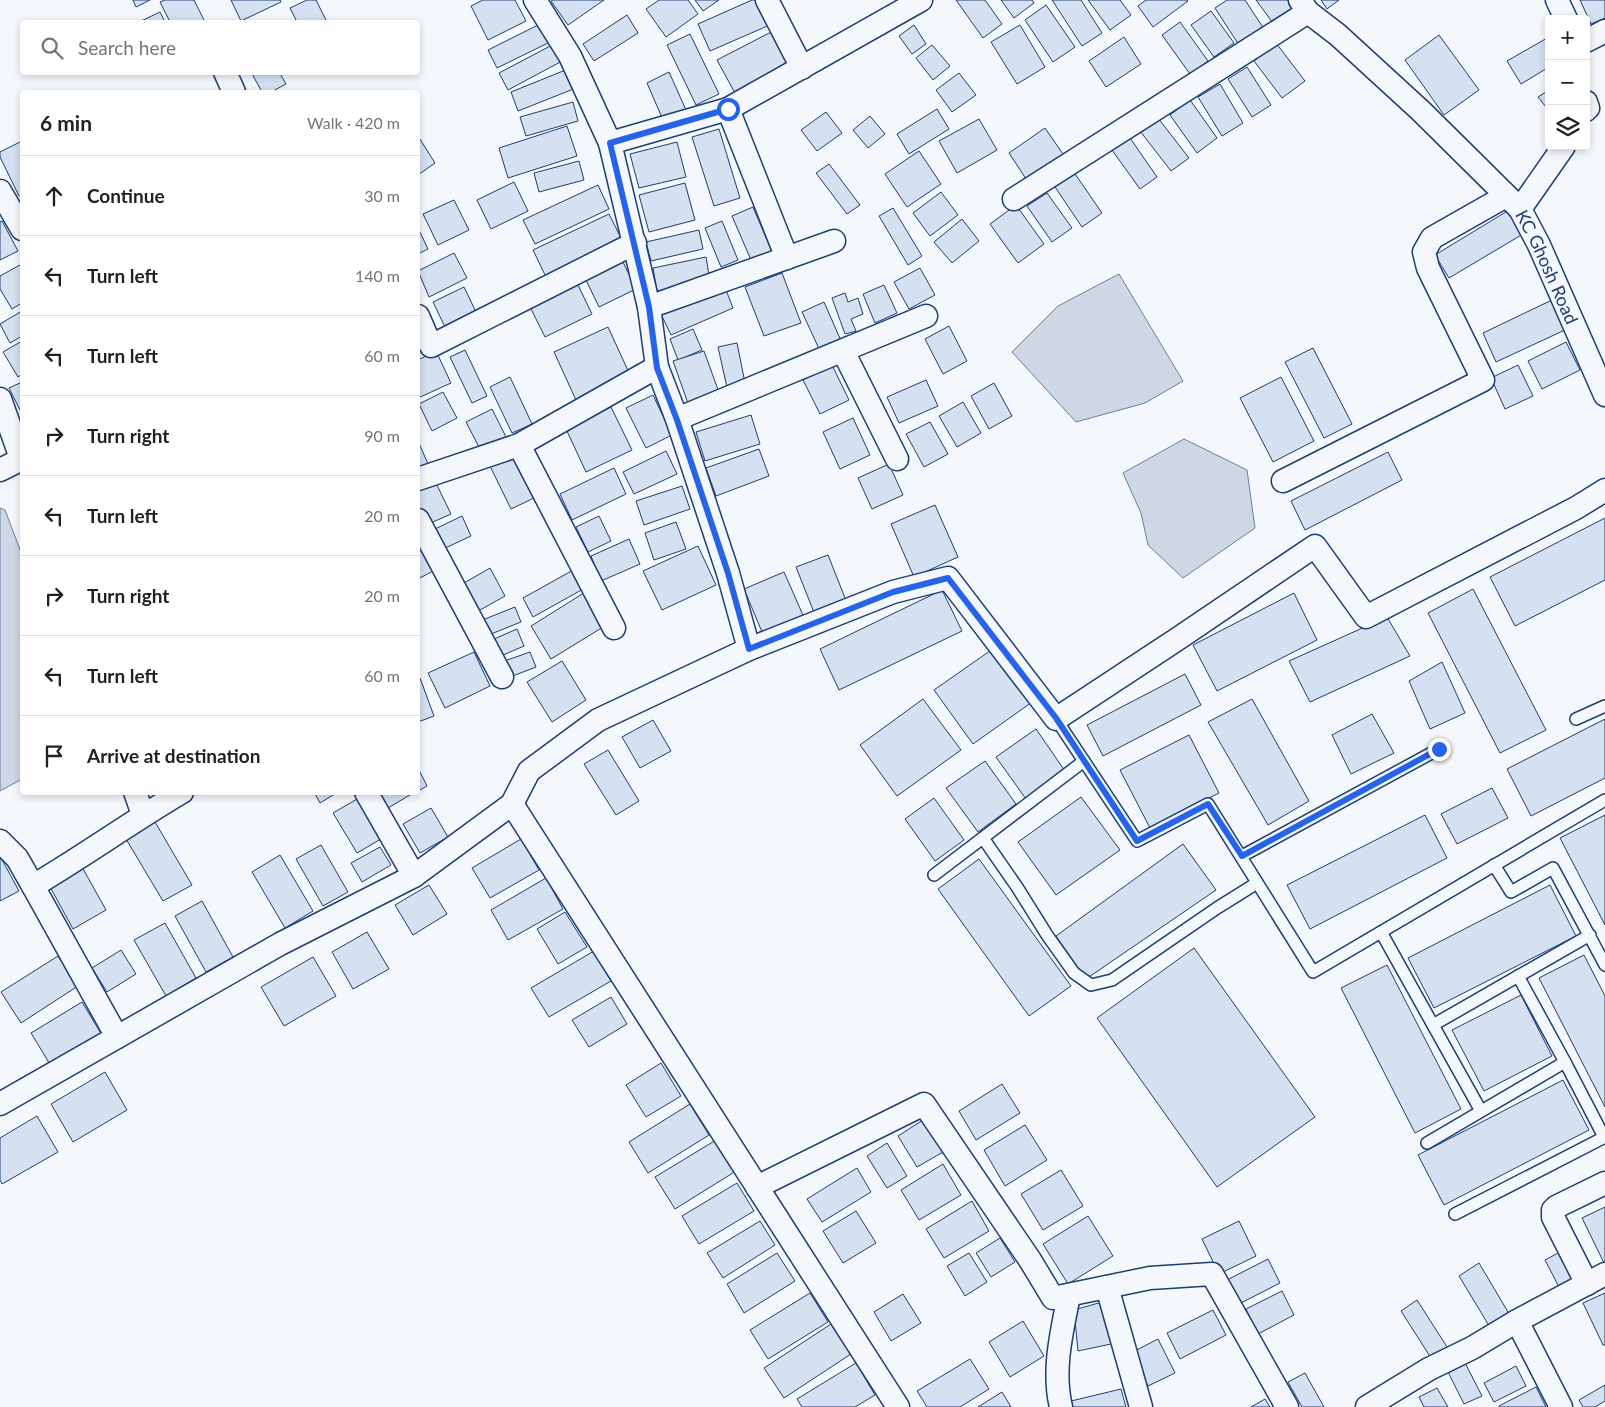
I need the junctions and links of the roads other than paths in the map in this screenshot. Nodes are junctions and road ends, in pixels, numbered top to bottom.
1 (535, 0) edge
2 (766, 0) edge
3 (921, 0) edge
4 (1556, 0) edge
5 (1304, 6) edge
6 (1564, 15) edge
7 (1605, 31) edge
8 (1590, 38) edge
9 (802, 68) junction
10 (226, 75) edge
11 (233, 90) edge
12 (728, 109) junction
13 (610, 143) junction
14 (1560, 150) edge
15 (0, 191) edge
16 (1014, 199) dead end
17 (1513, 202) junction
18 (20, 226) edge
19 (834, 241) dead end
20 (635, 243) junction
21 (787, 258) junction
22 (649, 307) junction
23 (926, 316) dead end
24 (420, 321) edge
25 (843, 351) junction
26 (657, 368) junction
27 (1605, 395) edge
28 (0, 399) edge
29 (677, 420) junction
30 (519, 445) junction
31 (20, 454) edge
32 (897, 459) dead end
33 (20, 461) edge
34 (0, 470) edge
35 (420, 478) edge
36 (1283, 481) dead end
37 (1605, 490) edge
38 (420, 524) edge
39 (614, 628) dead end
40 (749, 649) junction
41 (502, 677) dead end
42 (1605, 706) edge
43 (1056, 718) junction
44 (1576, 719) dead end
45 (1439, 749) dead end
46 (1084, 761) junction
47 (136, 795) edge
48 (177, 795) edge
49 (368, 795) edge
50 (1605, 800) edge
51 (512, 804) junction
52 (143, 815) junction
53 (983, 838) junction
54 (0, 841) edge
55 (1242, 856) junction
56 (1494, 865) junction
57 (414, 876) junction
58 (934, 876) dead end
59 (1257, 883) junction
60 (34, 886) junction
61 (1381, 932) junction
62 (1590, 935) junction
63 (1605, 965) edge
64 (1518, 976) junction
65 (1433, 1025) junction
66 (117, 1037) junction
67 (1565, 1062) junction
68 (0, 1104) edge
69 (1481, 1111) junction
70 (1605, 1137) edge
71 (1427, 1143) dead end
72 (1605, 1183) edge
73 (757, 1187) junction
74 (1455, 1214) dead end
75 (1596, 1279) edge
76 (1107, 1287) junction
77 (1069, 1295) junction
78 (1517, 1321) junction
79 (1396, 1399) edge
80 (898, 1407) edge
81 (1060, 1407) edge
82 (1141, 1407) edge
83 (1287, 1407) edge
84 (1366, 1407) edge
85 (1561, 1407) edge

1 - 13 street
2 - 9 street
3 - 9 street
4 - 6 street
5 - 16 street
5 - 17 street
7 - 8 street
9 - 12 street
10 - 11 street
12 - 13 street
12 - 21 street
13 - 20 street
14 - 17 street, KC Ghosh Road
15 - 18 street
17 - 27 street, KC Ghosh Road
17 - 36 street
19 - 21 street
20 - 22 street
20 - 24 street
21 - 22 street
22 - 26 street
23 - 25 street
25 - 29 street
25 - 32 street
26 - 29 street
26 - 30 street
28 - 31 street
29 - 40 street
30 - 35 street
30 - 39 street
33 - 34 street
37 - 43 street
38 - 41 street
40 - 43 street
40 - 51 street
42 - 44 lane
43 - 46 lane
45 - 55 lane
46 - 53 lane
46 - 55 lane
47 - 52 street
48 - 52 street
49 - 57 street
50 - 56 lane
51 - 57 street
51 - 73 street
52 - 60 street
53 - 58 lane
53 - 59 lane
54 - 60 street
55 - 59 lane
56 - 61 lane
56 - 62 lane
57 - 66 street
59 - 61 lane
60 - 66 street
61 - 65 lane
62 - 63 lane
62 - 64 lane
64 - 65 lane
64 - 67 lane
65 - 69 lane
66 - 68 street
67 - 69 lane
67 - 70 lane
69 - 71 lane
70 - 74 lane
72 - 75 street
73 - 77 street
73 - 80 street
75 - 78 street
76 - 77 street
76 - 82 street
76 - 83 street
77 - 81 street
78 - 79 street
78 - 85 street
79 - 84 street

